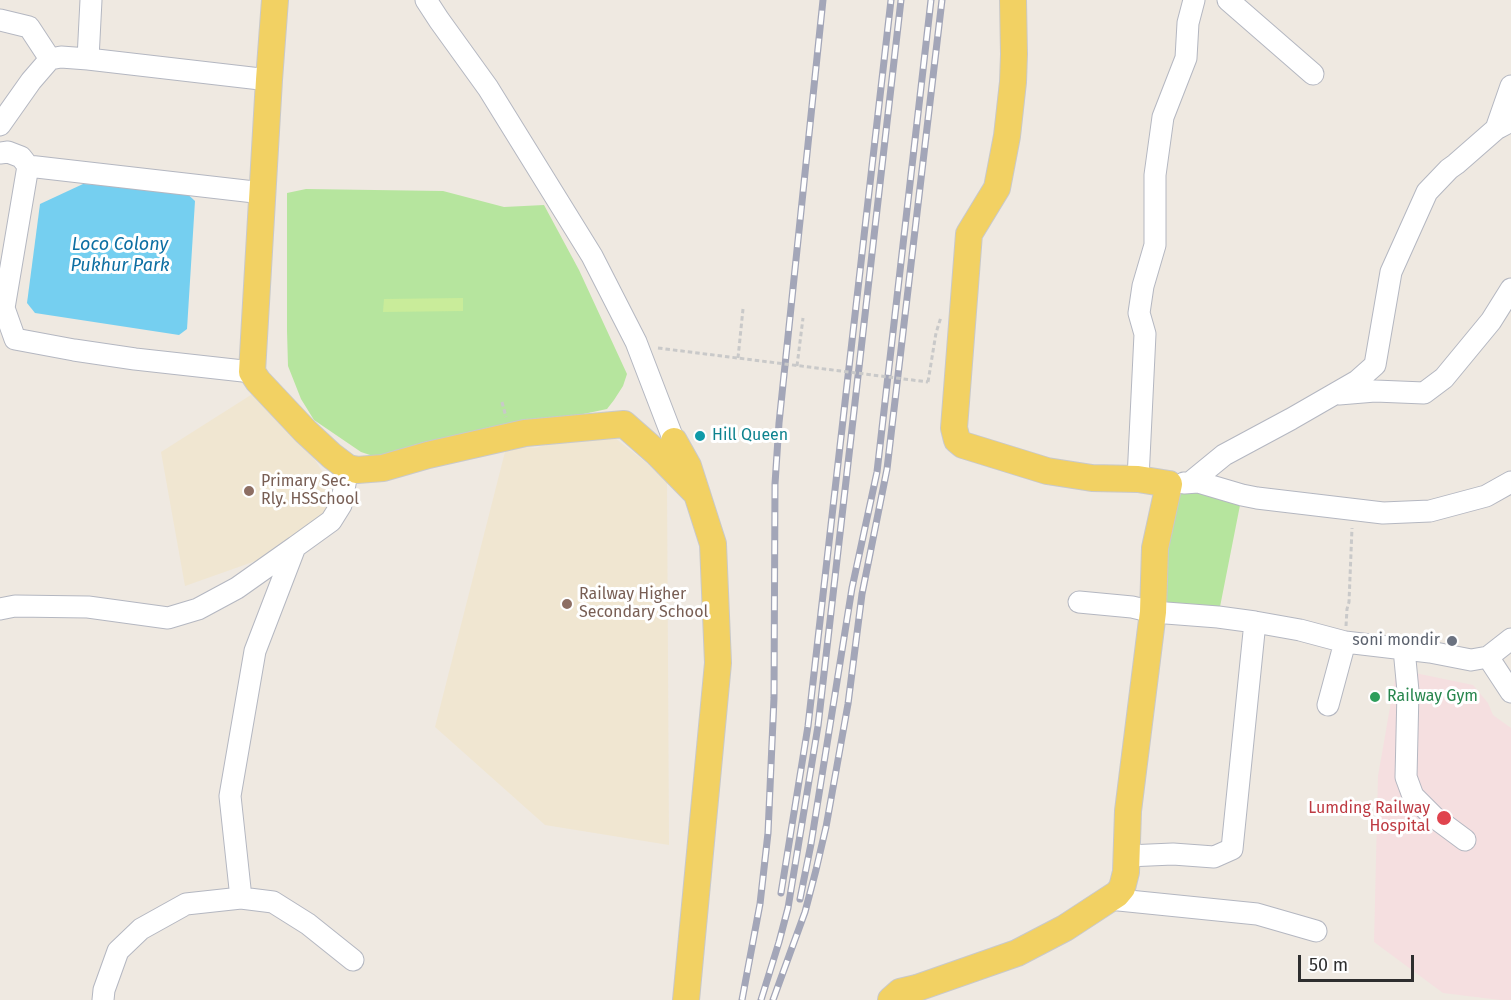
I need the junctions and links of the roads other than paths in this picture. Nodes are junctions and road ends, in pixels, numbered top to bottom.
1 (92, 0) edge
2 (275, 0) edge
3 (426, 0) edge
4 (1013, 0) edge
5 (1194, 0) edge
6 (1228, 0) edge
7 (0, 20) edge
8 (50, 59) junction
9 (88, 59) junction
10 (1313, 74) dead end
11 (269, 80) junction
12 (1511, 86) edge
13 (0, 125) edge
14 (1504, 125) edge
15 (0, 153) edge
16 (28, 166) junction
17 (263, 193) junction
18 (1511, 289) edge
19 (252, 372) junction
20 (1335, 394) junction
21 (674, 441) joint
22 (348, 468) junction
23 (1138, 479) junction
24 (1511, 482) edge
25 (1180, 483) junction
26 (697, 494) junction
27 (295, 547) junction
28 (1079, 602) dead end
29 (0, 609) edge
30 (1153, 612) junction
31 (1255, 622) junction
32 (1510, 640) edge
33 (1345, 642) junction
34 (1404, 649) junction
35 (1488, 657) junction
36 (1511, 692) edge
37 (1328, 705) dead end
38 (1465, 840) dead end
39 (1127, 856) junction
40 (241, 898) junction
41 (1108, 899) junction
42 (1316, 931) dead end
43 (353, 960) dead end
44 (113, 966) junction
45 (87, 1000) edge
46 (103, 1000) edge
47 (686, 1000) edge
48 (891, 1000) edge

1 - 9 street
2 - 11 main road
3 - 21 street
4 - 23 main road
5 - 23 street
6 - 10 street
7 - 8 street
8 - 9 street
8 - 13 street
9 - 11 street
11 - 17 main road
12 - 14 street
14 - 20 street
15 - 16 street
16 - 17 street
16 - 19 street
17 - 19 main road
18 - 20 street
19 - 22 main road
20 - 25 street
21 - 26 main road
22 - 26 main road
22 - 27 street
23 - 25 main road
24 - 25 street
25 - 30 main road
26 - 47 main road
27 - 29 street
27 - 40 street
28 - 30 street
30 - 31 street
30 - 39 main road
31 - 33 street
31 - 39 street
32 - 35 street
33 - 34 street
33 - 37 street
34 - 35 street
34 - 38 street
35 - 36 street
39 - 41 main road
40 - 43 street
40 - 44 street
41 - 42 street
41 - 48 main road
44 - 45 street
44 - 46 street

